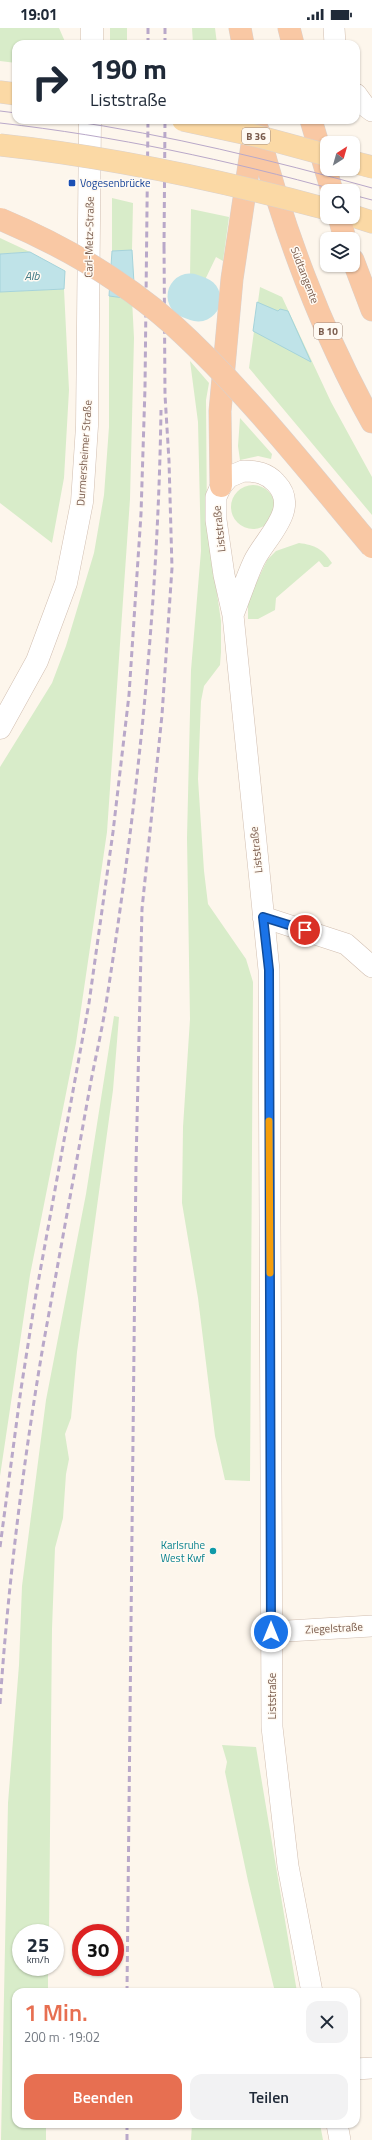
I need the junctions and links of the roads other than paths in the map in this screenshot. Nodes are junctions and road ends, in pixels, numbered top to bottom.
1 (92, 28) edge
2 (240, 28) edge
3 (289, 28) edge
4 (334, 28) edge
5 (92, 40) edge
6 (242, 40) edge
7 (292, 40) edge
8 (335, 40) edge
9 (0, 92) edge
10 (12, 94) edge
11 (360, 100) edge
12 (372, 111) edge
13 (90, 124) edge
14 (202, 124) edge
15 (252, 124) edge
16 (257, 124) edge
17 (312, 124) edge
18 (0, 145) edge
19 (320, 153) edge
20 (360, 164) edge
21 (372, 167) edge
22 (330, 184) edge
23 (320, 207) edge
24 (360, 218) edge
25 (0, 219) edge
26 (372, 222) edge
27 (358, 272) edge
28 (372, 310) edge
29 (88, 354) joint
30 (372, 422) edge
31 (221, 486) junction
32 (372, 547) edge
33 (233, 615) junction
34 (0, 728) edge
35 (263, 917) junction
36 (372, 967) edge
37 (372, 1626) edge
38 (271, 1632) junction
39 (311, 1988) edge
40 (372, 2068) edge
41 (360, 2069) edge
42 (338, 2128) edge
43 (340, 2140) edge

1 - 5 street
2 - 6 highway
3 - 7 highway
4 - 8 street
9 - 10 main road
11 - 12 street
13 - 29 street, Carl-Metz-Straße
14 - 19 main road, B 36, bridge
15 - 31 highway
16 - 30 highway, Südtangente / B 10
17 - 22 highway
18 - 23 main road, bridge
20 - 21 main road
24 - 26 main road
25 - 32 highway, bridge
27 - 28 highway
29 - 34 street, Durmersheimer Straße
31 - 33 street, Liststraße
31 - 33 street, Liststraße
33 - 35 street, Liststraße
35 - 36 street
35 - 38 street, Liststraße
37 - 38 street, Ziegelstraße
38 - 39 street, Liststraße
40 - 41 street
42 - 43 street

